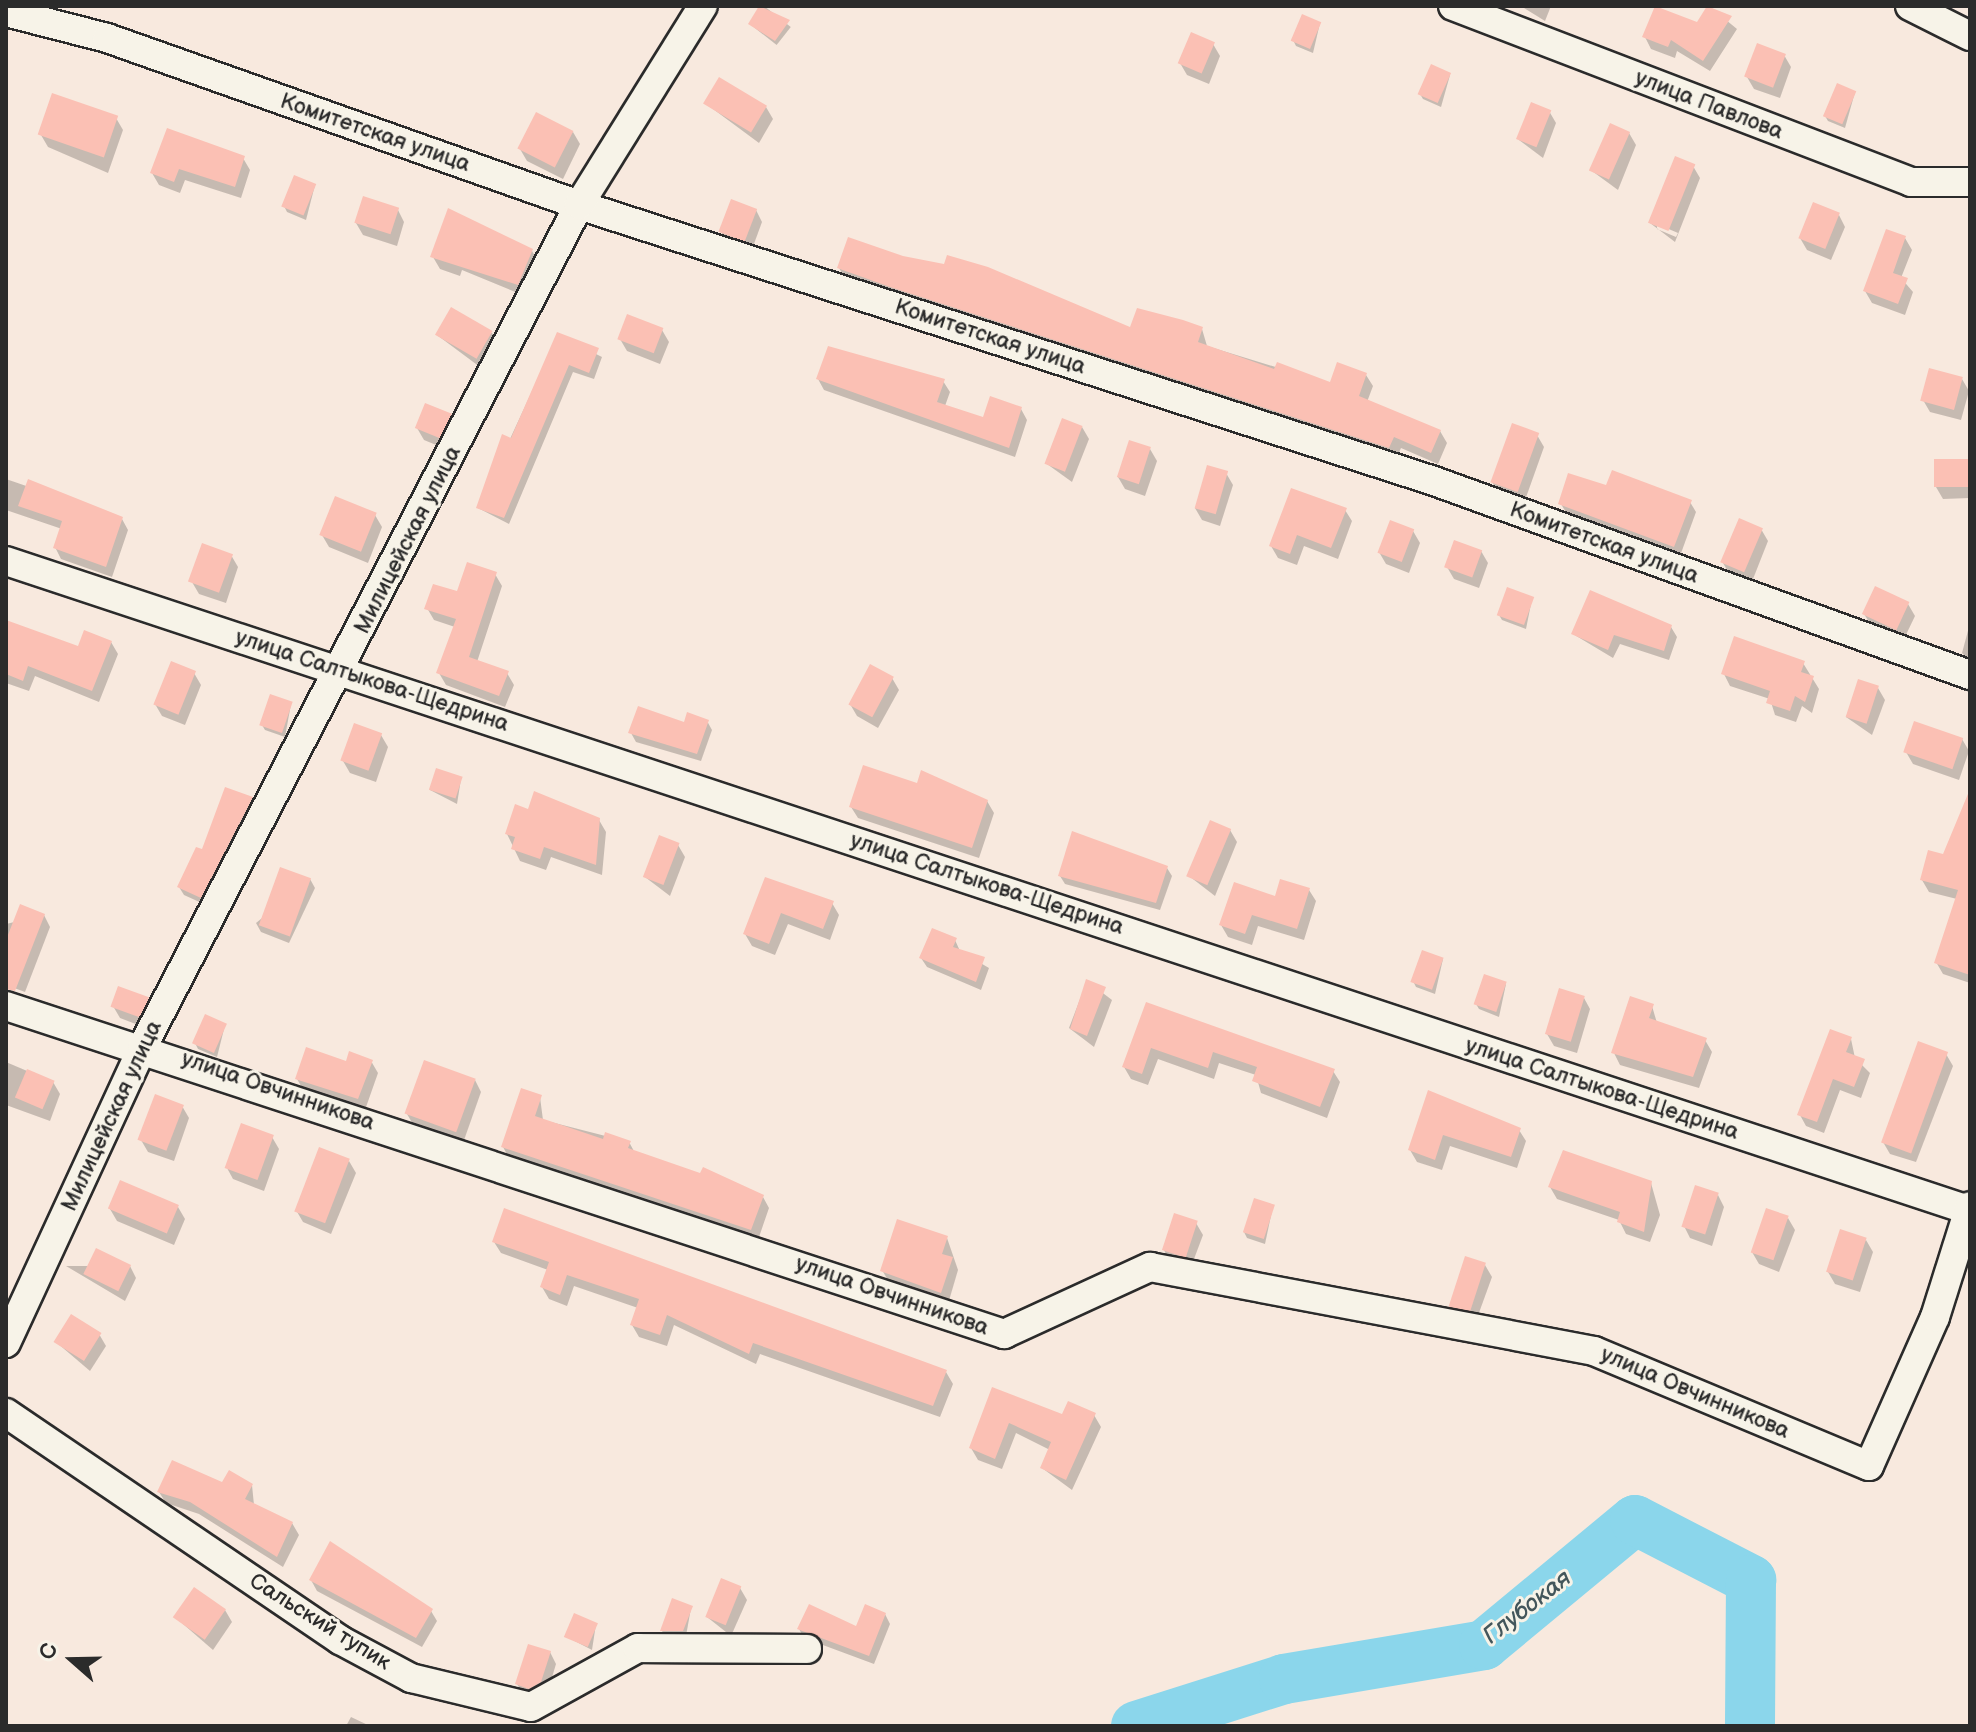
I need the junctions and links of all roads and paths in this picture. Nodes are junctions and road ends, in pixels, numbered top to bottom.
1 (703, 6) edge
2 (1453, 6) edge
3 (1910, 6) edge
4 (6, 12) edge
5 (1970, 36) edge
6 (1970, 182) edge
7 (579, 205) junction
8 (6, 561) edge
9 (341, 670) junction
10 (1970, 675) edge
11 (6, 1006) edge
12 (143, 1046) junction
13 (1969, 1208) edge
14 (6, 1343) edge
15 (6, 1413) edge
16 (807, 1649) dead end

1 - 7 street, Милицейская улица
2 - 6 street, улица Павлова
3 - 5 street
4 - 7 street, Комитетская улица
7 - 9 street, Милицейская улица
7 - 10 street, Комитетская улица
8 - 9 street, улица Салтыкова-Щедрина
9 - 12 street, Милицейская улица
9 - 13 street, улица Салтыкова-Щедрина
11 - 12 street, улица Овчинникова
12 - 13 street, улица Овчинникова
12 - 14 street, Милицейская улица
15 - 16 street, Сальский тупик

